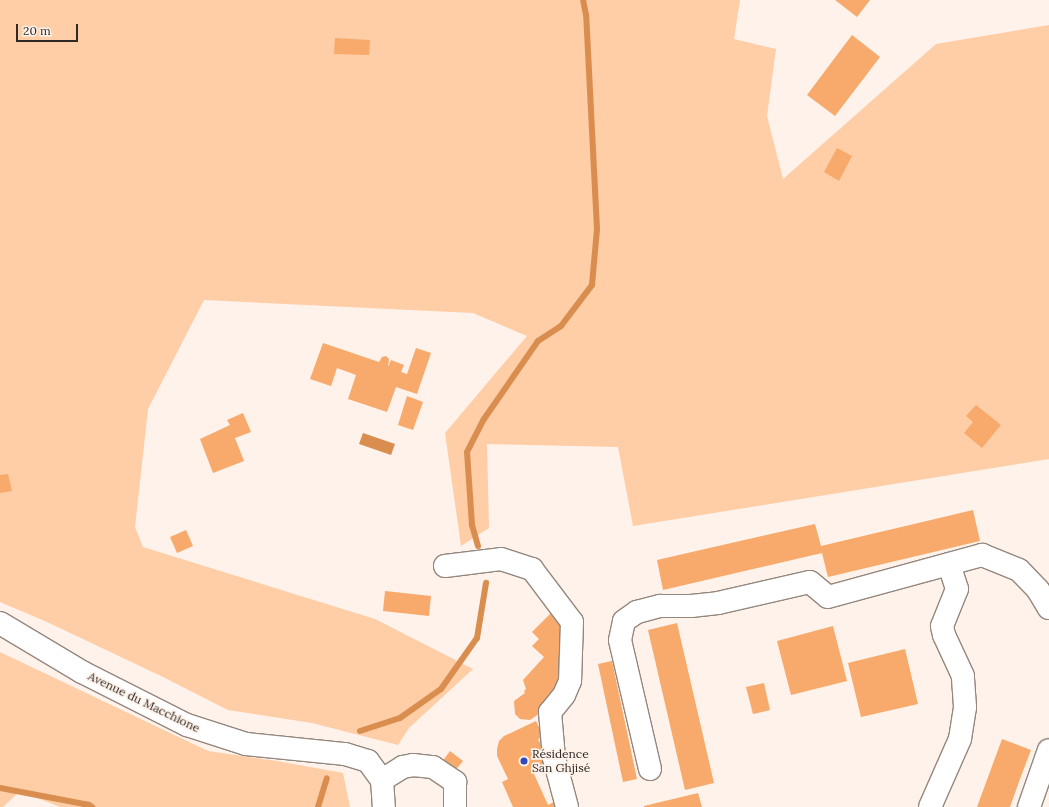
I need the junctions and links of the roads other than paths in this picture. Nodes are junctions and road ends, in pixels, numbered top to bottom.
1 (949, 564) junction
2 (445, 566) dead end
3 (1049, 608) edge
4 (0, 623) edge
5 (1049, 750) edge
6 (650, 769) dead end
7 (382, 780) junction
8 (384, 807) edge
9 (455, 807) edge
10 (567, 807) edge
11 (930, 807) edge
12 (1029, 807) edge

1 - 3 street
1 - 6 street
1 - 11 street
2 - 10 street
4 - 7 street, Avenue du Macchione
5 - 12 street
7 - 8 street
7 - 9 street

